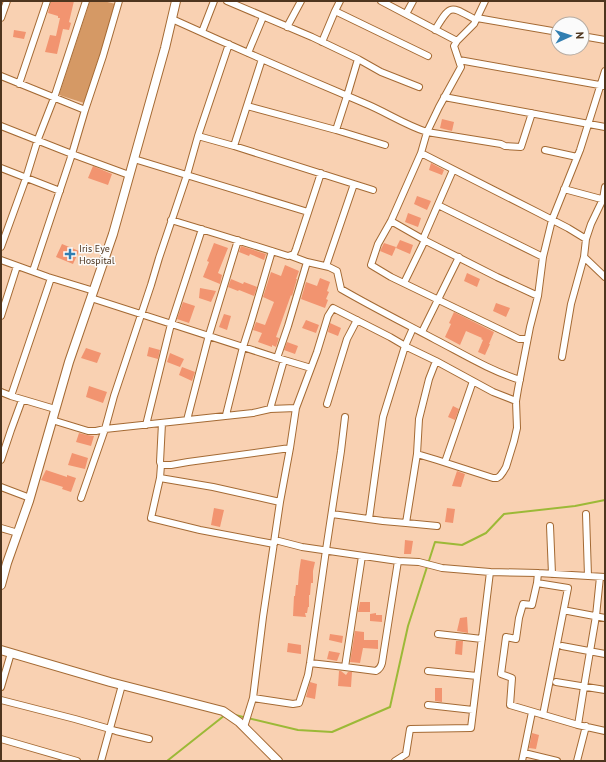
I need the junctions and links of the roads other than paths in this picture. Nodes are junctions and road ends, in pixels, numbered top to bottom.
1 (7, 1) edge
2 (47, 1) edge
3 (86, 1) edge
4 (117, 1) edge
5 (176, 1) edge
6 (214, 1) edge
7 (227, 1) edge
8 (301, 1) edge
9 (340, 1) edge
10 (381, 1) edge
11 (413, 1) edge
12 (485, 1) edge
13 (335, 11) junction
14 (406, 14) junction
15 (263, 17) junction
16 (1, 18) edge
17 (172, 19) junction
18 (477, 19) junction
19 (287, 27) junction
20 (435, 30) junction
21 (550, 31) edge
22 (202, 32) junction
23 (590, 37) edge
24 (605, 40) edge
25 (457, 41) junction
26 (322, 42) junction
27 (229, 44) junction
28 (248, 53) junction
29 (428, 56) dead end
30 (262, 59) junction
31 (358, 59) junction
32 (459, 60) junction
33 (605, 71) edge
34 (1, 76) edge
35 (19, 84) junction
36 (603, 85) edge
37 (419, 88) dead end
38 (347, 96) junction
39 (444, 97) junction
40 (54, 98) junction
41 (247, 106) junction
42 (85, 110) junction
43 (532, 113) junction
44 (588, 123) junction
45 (1, 126) edge
46 (605, 127) edge
47 (336, 130) junction
48 (427, 132) junction
49 (198, 136) junction
50 (38, 140) junction
51 (385, 145) dead end
52 (234, 146) junction
53 (545, 150) dead end
54 (72, 154) junction
55 (421, 154) junction
56 (577, 156) junction
57 (134, 159) junction
58 (1, 168) edge
59 (453, 170) junction
60 (320, 173) junction
61 (129, 175) junction
62 (187, 175) junction
63 (26, 178) junction
64 (354, 184) junction
65 (605, 187) edge
66 (564, 189) junction
67 (373, 190) dead end
68 (60, 191) junction
69 (604, 199) edge
70 (438, 205) junction
71 (308, 212) junction
72 (171, 220) junction
73 (552, 220) junction
74 (390, 221) junction
75 (202, 229) junction
76 (586, 239) junction
77 (238, 240) junction
78 (424, 240) junction
79 (1, 247) edge
80 (272, 251) junction
81 (291, 256) junction
82 (459, 257) junction
83 (543, 257) junction
84 (584, 257) junction
85 (1, 260) edge
86 (307, 262) junction
87 (17, 266) junction
88 (326, 266) junction
89 (33, 272) junction
90 (605, 277) edge
91 (50, 278) junction
92 (404, 282) junction
93 (92, 294) junction
94 (538, 296) junction
95 (438, 300) junction
96 (142, 315) junction
97 (1, 316) edge
98 (357, 320) junction
99 (171, 324) junction
100 (413, 328) junction
101 (422, 332) junction
102 (208, 336) junction
103 (527, 339) junction
104 (243, 346) junction
105 (405, 346) junction
106 (562, 357) dead end
107 (277, 358) junction
108 (284, 360) junction
109 (436, 361) junction
110 (311, 368) junction
111 (520, 380) junction
112 (473, 381) junction
113 (1, 392) edge
114 (11, 396) junction
115 (22, 400) junction
116 (516, 401) junction
117 (326, 404) dead end
118 (296, 408) junction
119 (55, 409) junction
120 (270, 409) junction
121 (226, 416) junction
122 (345, 417) dead end
123 (52, 420) junction
124 (187, 420) junction
125 (162, 423) junction
126 (146, 425) junction
127 (105, 429) junction
128 (290, 448) junction
129 (417, 454) junction
130 (1, 460) edge
131 (445, 462) junction
132 (161, 465) junction
133 (160, 478) junction
134 (1, 487) edge
135 (30, 498) junction
136 (81, 498) dead end
137 (280, 502) junction
138 (332, 514) junction
139 (586, 514) dead end
140 (369, 519) junction
141 (406, 523) junction
142 (437, 526) dead end
143 (550, 526) dead end
144 (1, 528) edge
145 (18, 533) junction
146 (275, 542) junction
147 (326, 550) junction
148 (362, 556) junction
149 (398, 561) junction
150 (3, 572) edge
151 (490, 572) junction
152 (538, 573) junction
153 (552, 574) junction
154 (588, 576) junction
155 (603, 577) edge
156 (537, 584) junction
157 (1, 585) edge
158 (568, 611) dead end
159 (596, 616) junction
160 (605, 618) edge
161 (438, 634) dead end
162 (482, 639) junction
163 (562, 646) dead end
164 (1, 650) edge
165 (590, 651) junction
166 (11, 653) junction
167 (605, 654) edge
168 (310, 664) junction
169 (345, 666) junction
170 (428, 671) dead end
171 (477, 676) junction
172 (556, 682) dead end
173 (122, 685) junction
174 (1, 687) edge
175 (584, 687) junction
176 (605, 690) edge
177 (253, 698) junction
178 (1, 700) edge
179 (428, 705) dead end
180 (473, 710) junction
181 (532, 712) junction
182 (543, 715) junction
183 (243, 724) junction
184 (578, 725) junction
185 (586, 726) junction
186 (110, 729) junction
187 (605, 730) edge
188 (1, 739) edge
189 (149, 739) dead end
190 (524, 753) junction
191 (60, 759) edge
192 (77, 761) edge
193 (101, 761) edge
194 (278, 761) edge
195 (395, 761) edge
196 (522, 761) edge
197 (557, 761) edge
198 (577, 761) edge

1 - 16 street
2 - 35 street
3 - 40 street
4 - 42 street
5 - 17 street
6 - 22 street
7 - 15 street
8 - 19 street
9 - 13 street
10 - 14 street
11 - 14 street
12 - 18 street
13 - 26 street
13 - 29 street
14 - 20 street
15 - 19 street
15 - 28 street
17 - 22 street
17 - 57 street
18 - 20 street
18 - 21 street
18 - 25 street
19 - 26 street
20 - 25 street
22 - 27 street
23 - 24 street
25 - 32 street
26 - 31 street
27 - 28 street
27 - 49 street
28 - 30 street
30 - 38 street
30 - 41 street
31 - 37 street
31 - 38 street
32 - 36 street
32 - 39 street
33 - 36 street
34 - 35 street
35 - 40 street
36 - 44 street
38 - 47 street
38 - 48 street
39 - 43 street
39 - 48 street
40 - 42 street
40 - 50 street
41 - 47 street
41 - 52 street
42 - 54 street
43 - 44 street
43 - 48 street
44 - 46 street
44 - 56 street
45 - 50 street
47 - 51 street
48 - 55 street
49 - 52 street
49 - 62 street
50 - 54 street
50 - 63 street
52 - 60 street
53 - 56 street
54 - 61 street
54 - 68 street
55 - 59 street
55 - 74 street
56 - 66 street
57 - 61 street
57 - 62 street
58 - 63 street
59 - 70 street
59 - 73 street
60 - 64 street
60 - 71 street
61 - 93 street
62 - 71 street
62 - 72 street
63 - 68 street
63 - 79 street
64 - 67 street
64 - 88 street
65 - 69 street
66 - 69 street
66 - 73 street
68 - 89 street
69 - 76 street
70 - 78 street
70 - 83 street
71 - 81 street
72 - 75 street
72 - 96 street
73 - 76 street
73 - 83 street
74 - 78 street
74 - 92 street
75 - 77 street
75 - 99 street
76 - 84 street
77 - 80 street
77 - 102 street
78 - 82 street
78 - 92 street
80 - 81 street
80 - 104 street
81 - 86 street
82 - 94 street
82 - 95 street
83 - 94 street
84 - 90 street
84 - 106 street
85 - 87 street
86 - 88 street
86 - 107 street
87 - 89 street
87 - 97 street
88 - 100 street
89 - 91 street
91 - 93 street
91 - 114 street
92 - 95 street
93 - 96 street
93 - 119 street
94 - 103 street
95 - 101 street
95 - 103 street
96 - 99 street
96 - 127 street
98 - 105 street
98 - 110 street
98 - 117 street
99 - 102 street
99 - 126 street
100 - 101 street
100 - 105 street
101 - 111 street
102 - 104 street
102 - 124 street
103 - 111 street
104 - 107 street
104 - 121 street
105 - 109 street
105 - 140 street
107 - 108 street
108 - 110 street
108 - 120 street
109 - 112 street
109 - 129 street
110 - 118 street
111 - 116 street
112 - 116 street
112 - 131 street
113 - 114 street
114 - 115 street
115 - 119 street
115 - 130 street
116 - 131 street
118 - 120 street
118 - 128 street
119 - 123 street
120 - 121 street
121 - 124 street
122 - 138 street
123 - 127 street
123 - 135 street
124 - 125 street
125 - 126 street
125 - 132 street
126 - 127 street
127 - 136 street
128 - 132 street
128 - 137 street
129 - 131 street
129 - 141 street
132 - 133 street
133 - 137 street
133 - 146 street
134 - 135 street
135 - 145 street
137 - 146 street
138 - 140 street
138 - 147 street
139 - 154 street
140 - 141 street
141 - 142 street
143 - 153 street
144 - 145 street
145 - 150 street
146 - 147 street
146 - 177 street
147 - 148 street
147 - 168 street
148 - 149 street
148 - 169 street
149 - 151 street
149 - 169 street
150 - 157 street
151 - 152 street
151 - 162 street
152 - 153 street
152 - 156 street
153 - 154 street
154 - 155 street
155 - 159 street
156 - 181 street
156 - 182 street
158 - 159 street
159 - 160 street
159 - 165 street
161 - 162 street
162 - 171 street
163 - 165 street
164 - 166 street
165 - 167 street
165 - 175 street
166 - 173 street
166 - 174 street
168 - 169 street
168 - 177 street
170 - 171 street
171 - 180 street
172 - 175 street
173 - 183 street
173 - 186 street
175 - 176 street
175 - 184 street
177 - 183 street
178 - 186 street
179 - 180 street
180 - 195 street
181 - 182 street
181 - 190 street
182 - 184 street
183 - 194 street
184 - 185 street
185 - 187 street
185 - 198 street
186 - 189 street
186 - 193 street
188 - 191 street
190 - 196 street
190 - 197 street
191 - 192 street

